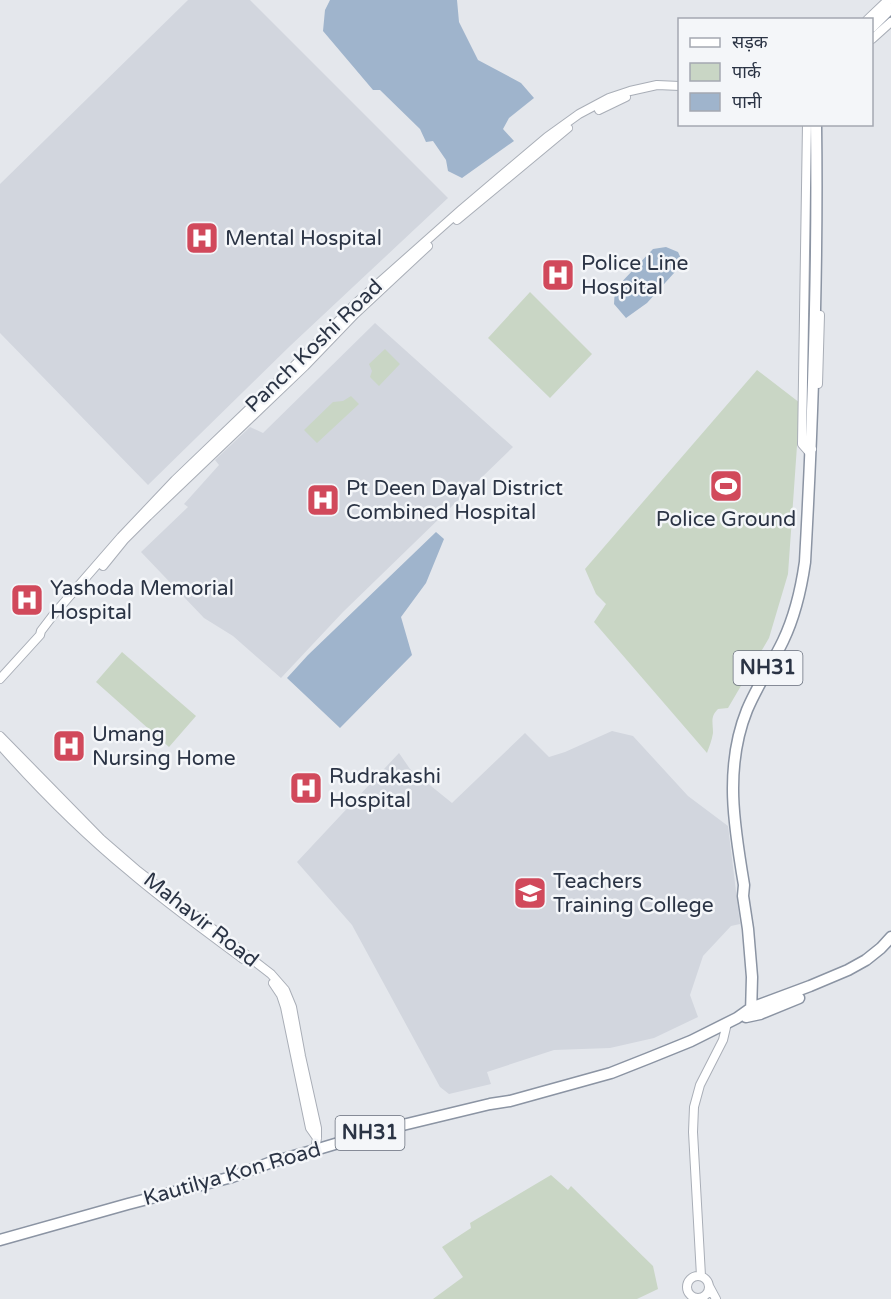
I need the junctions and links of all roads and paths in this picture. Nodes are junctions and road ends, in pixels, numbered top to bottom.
1 (888, 0) edge
2 (891, 8) edge
3 (869, 18) edge
4 (891, 22) edge
5 (873, 26) edge
6 (873, 38) edge
7 (678, 88) edge
8 (807, 126) edge
9 (818, 126) edge
10 (818, 126) edge
11 (810, 452) junction
12 (0, 679) edge
13 (0, 736) edge
14 (0, 745) edge
15 (195, 919) junction
16 (891, 938) edge
17 (891, 946) edge
18 (755, 1011) junction
19 (732, 1021) junction
20 (315, 1150) junction
21 (0, 1240) edge
22 (701, 1276) junction
23 (709, 1286) junction
24 (699, 1298) edge
25 (716, 1299) edge

1 - 3 street
2 - 5 highway
4 - 6 street
7 - 12 street, Panch Koshi Road
8 - 11 street
9 - 11 street
10 - 11 highway, NH31
11 - 18 highway, NH31
13 - 15 street, Mahavir Road
14 - 15 street
15 - 20 street
16 - 18 highway
17 - 18 highway
18 - 19 highway, Kautilya Kon Road / NH31
19 - 20 highway, Kautilya Kon Road / NH31
19 - 22 street
20 - 21 highway, Kautilya Kon Road / NH31
22 - 23 street
22 - 24 street
23 - 24 street
23 - 25 street

